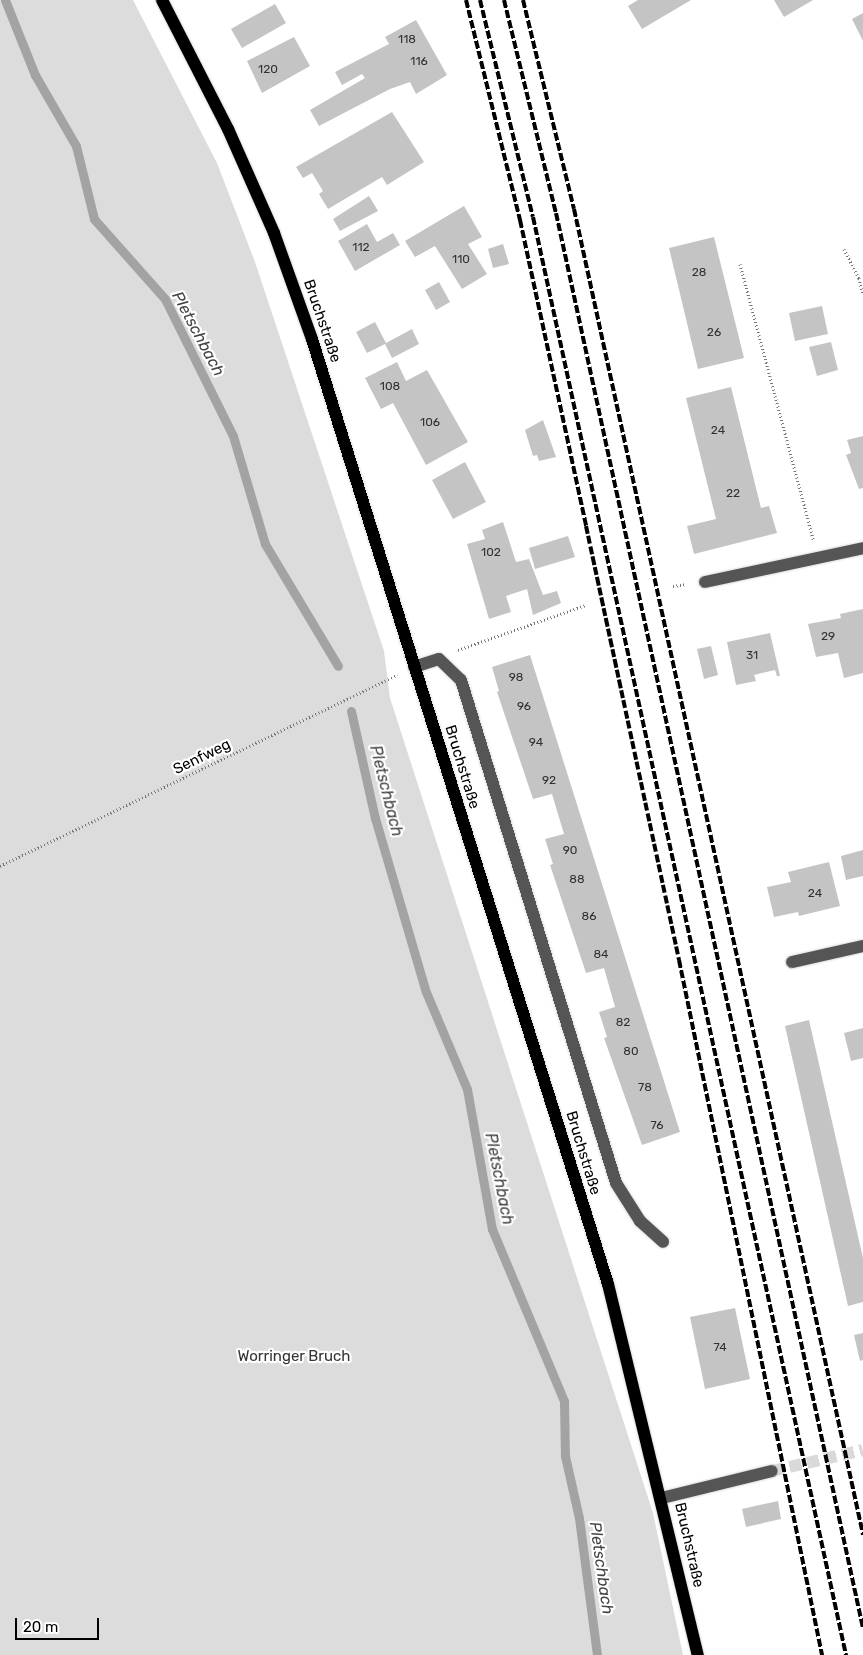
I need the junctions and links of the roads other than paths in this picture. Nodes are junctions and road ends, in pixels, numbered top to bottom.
1 (162, 0) edge
2 (863, 548) edge
3 (705, 582) dead end
4 (414, 667) junction
5 (863, 946) edge
6 (792, 962) dead end
7 (662, 1242) dead end
8 (772, 1471) tunnel mouth
9 (662, 1498) junction
10 (698, 1655) edge

1 - 4 main road, Bruchstraße
2 - 3 street
4 - 7 street, Bruchstraße
4 - 9 main road, Bruchstraße
5 - 6 street
8 - 9 street
9 - 10 main road, Bruchstraße

